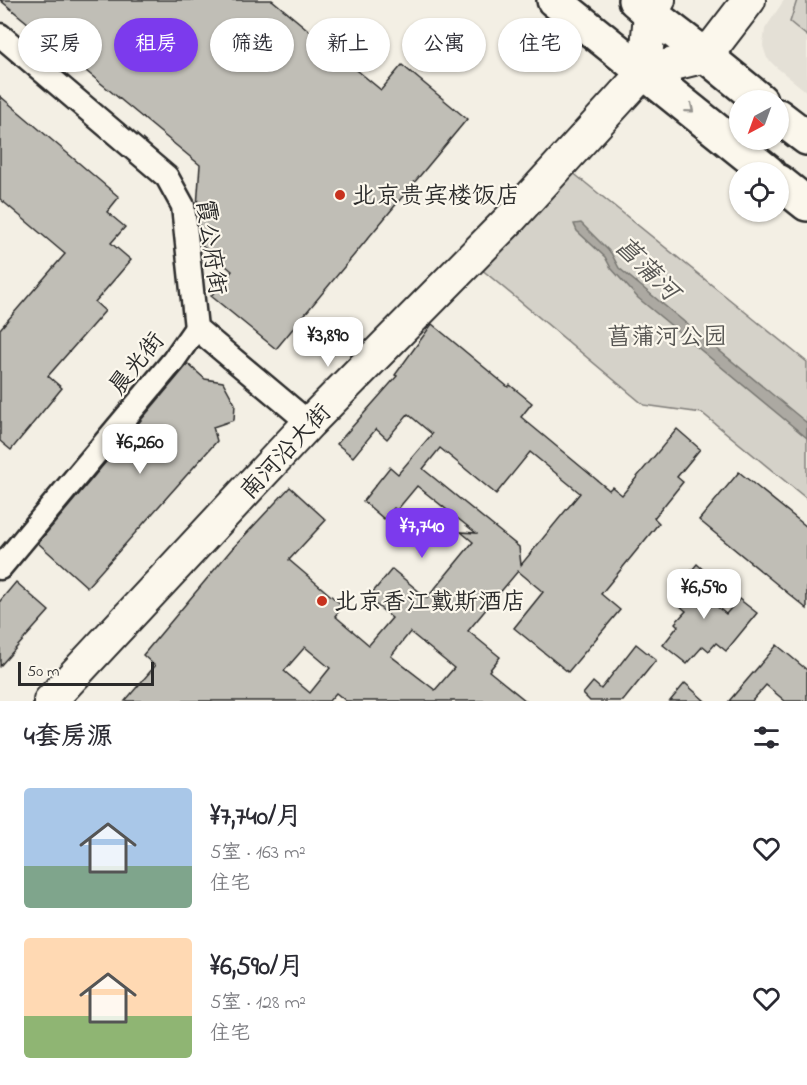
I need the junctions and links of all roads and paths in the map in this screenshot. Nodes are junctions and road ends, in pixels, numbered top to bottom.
1 (554, 0) edge
2 (749, 0) edge
3 (648, 4) edge
4 (0, 35) edge
5 (706, 56) junction
6 (645, 71) junction
7 (748, 90) edge
8 (789, 124) edge
9 (807, 138) edge
10 (756, 162) edge
11 (789, 190) edge
12 (807, 204) edge
13 (196, 328) junction
14 (309, 423) junction
15 (8, 543) edge
16 (0, 568) edge
17 (50, 701) edge

1 - 6 main road
2 - 5 main road
3 - 5 main road
3 - 6 main road
4 - 13 street, 霞公府街
5 - 6 main road
5 - 7 main road
6 -> 10 main road
6 - 14 main road, 南河沿大街
8 - 9 main road
11 - 12 main road
13 - 14 street, 霞公府街
13 - 15 street, 晨光街
14 - 17 main road, 南河沿大街
15 - 16 street, 晨光街

